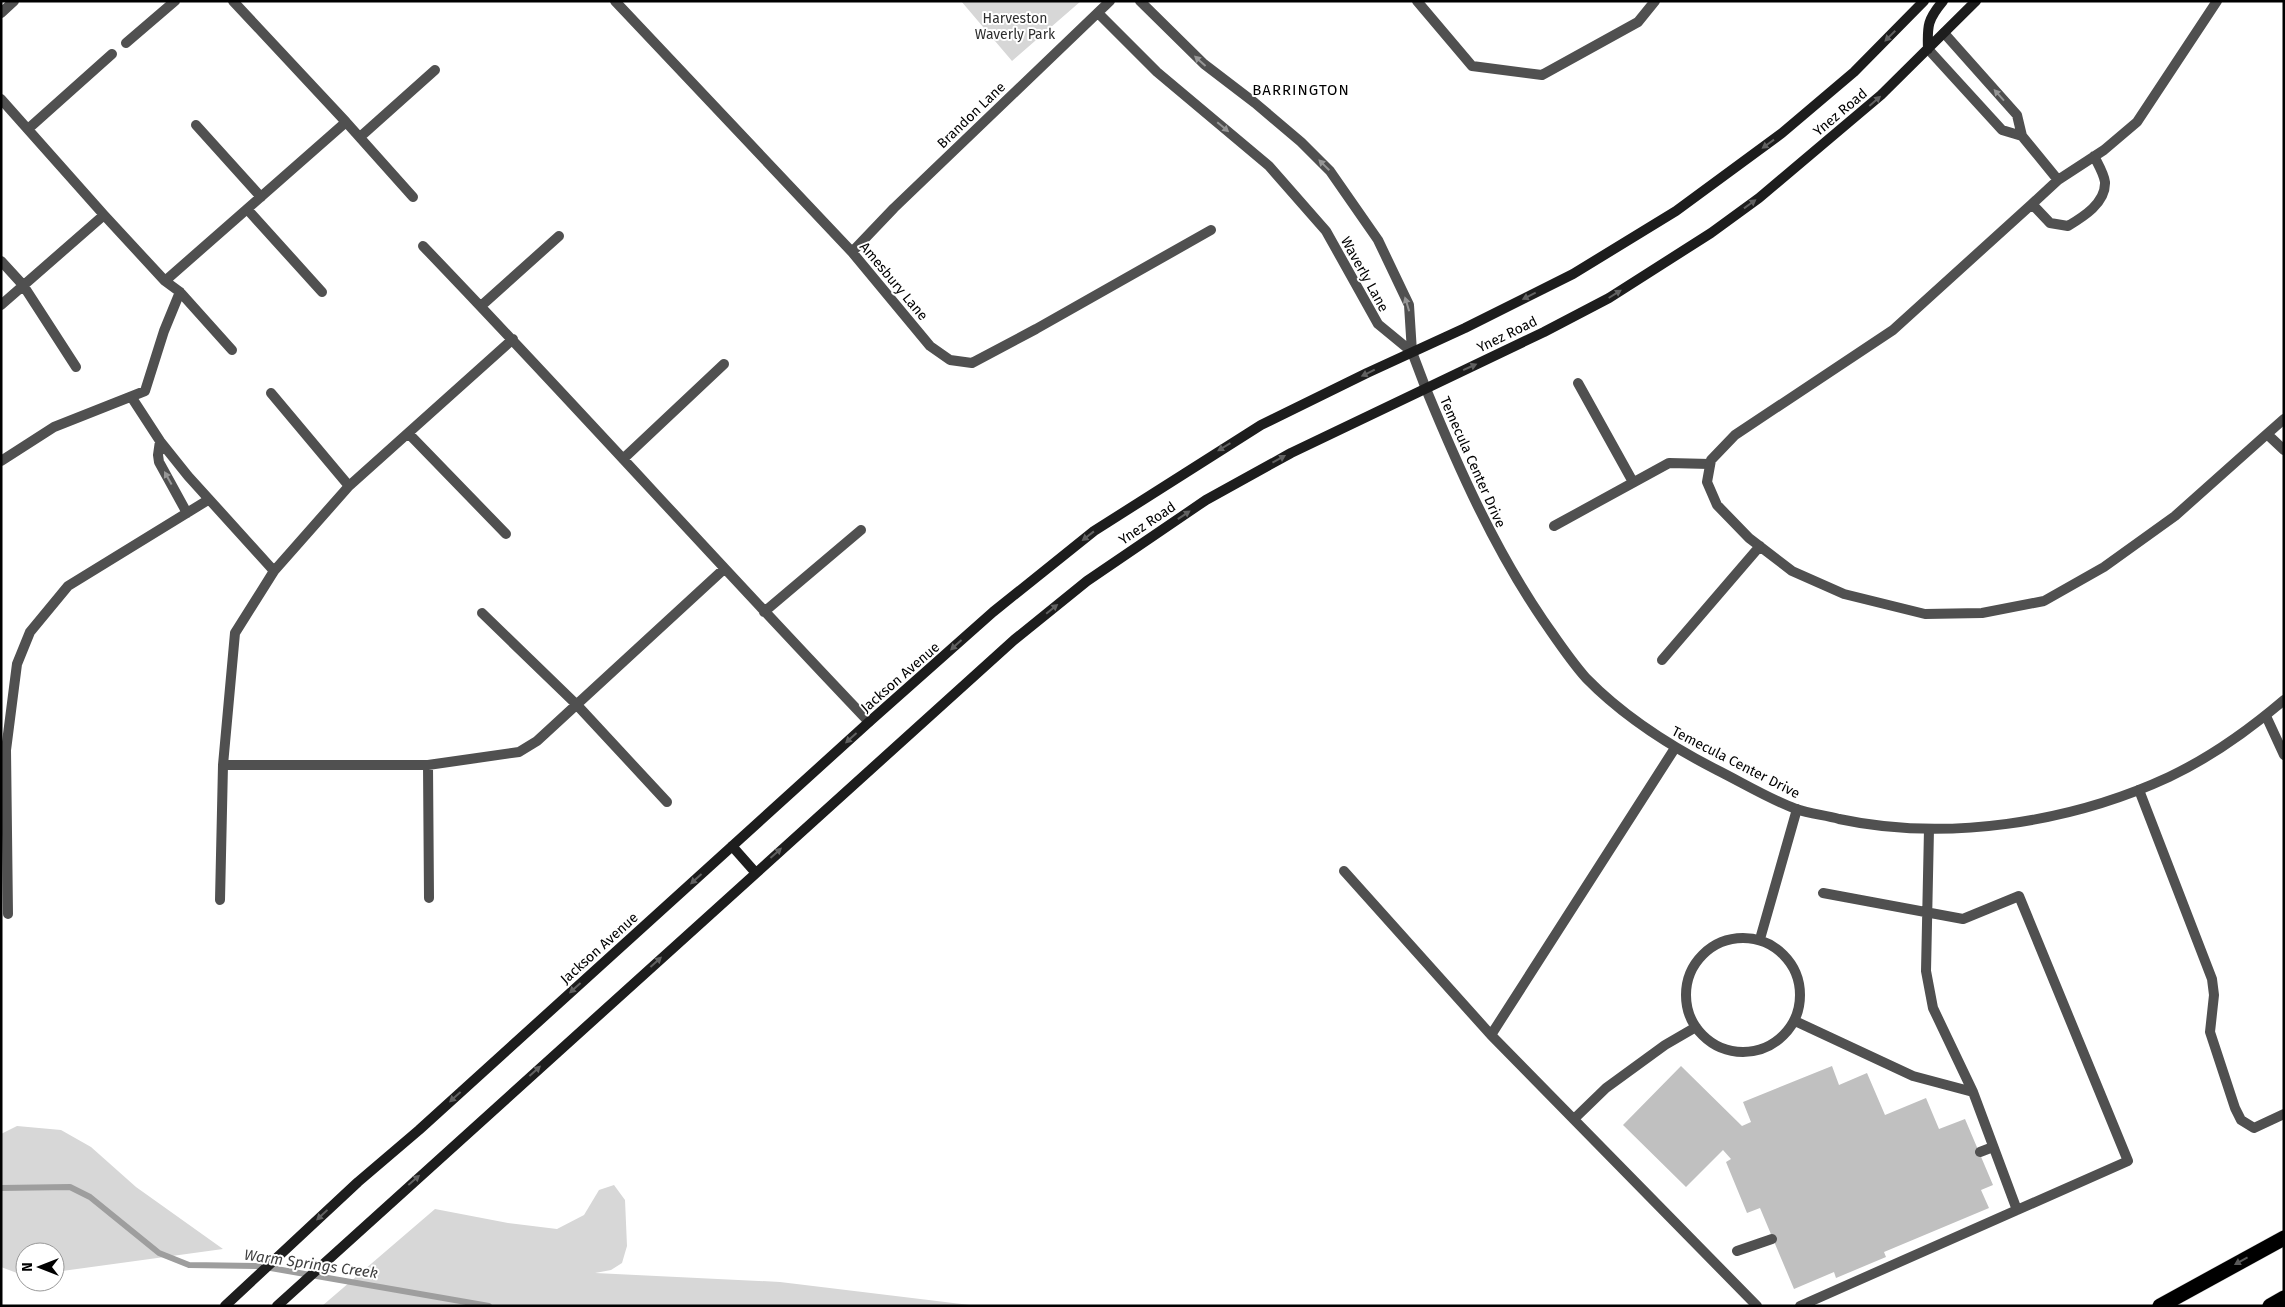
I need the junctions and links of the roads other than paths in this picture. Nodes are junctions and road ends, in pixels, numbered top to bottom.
1 (14, 1) edge
2 (175, 1) edge
3 (232, 1) edge
4 (615, 1) edge
5 (1110, 1) edge
6 (1140, 1) edge
7 (1417, 1) edge
8 (1655, 1) edge
9 (1924, 1) edge
10 (1943, 1) edge
11 (1976, 1) edge
12 (2217, 1) edge
13 (1098, 12) junction
14 (1, 13) edge
15 (1944, 33) junction
16 (126, 43) dead end
17 (1928, 49) junction
18 (112, 54) dead end
19 (435, 70) dead end
20 (1, 99) edge
21 (346, 122) junction
22 (196, 125) dead end
23 (28, 129) junction
24 (2022, 136) junction
25 (360, 137) junction
26 (2094, 156) junction
27 (2058, 180) junction
28 (261, 197) junction
29 (413, 197) dead end
30 (2032, 204) junction
31 (247, 209) junction
32 (104, 216) junction
33 (1211, 230) dead end
34 (559, 236) dead end
35 (423, 246) dead end
36 (852, 252) junction
37 (1, 261) edge
38 (165, 281) junction
39 (23, 285) junction
40 (180, 292) junction
41 (322, 292) dead end
42 (1, 305) edge
43 (481, 306) junction
44 (512, 339) junction
45 (232, 350) dead end
46 (1412, 352) junction
47 (724, 364) dead end
48 (76, 367) dead end
49 (1578, 383) dead end
50 (1426, 389) junction
51 (271, 393) dead end
52 (132, 398) junction
53 (2284, 420) edge
54 (408, 433) junction
55 (2267, 434) junction
56 (160, 441) junction
57 (2284, 450) edge
58 (622, 459) junction
59 (1, 461) edge
60 (1710, 464) junction
61 (1634, 482) junction
62 (349, 486) junction
63 (208, 500) junction
64 (187, 513) junction
65 (1554, 526) dead end
66 (861, 530) dead end
67 (506, 534) dead end
68 (1760, 546) junction
69 (724, 569) junction
70 (274, 571) junction
71 (764, 612) junction
72 (993, 612) joint
73 (482, 613) dead end
74 (1662, 660) dead end
75 (2284, 700) edge
76 (577, 705) junction
77 (2266, 716) junction
78 (869, 722) junction
79 (1675, 748) junction
80 (3, 751) edge
81 (2284, 755) edge
82 (223, 765) junction
83 (428, 765) junction
84 (2139, 790) junction
85 (667, 802) dead end
86 (1797, 809) junction
87 (1929, 829) junction
88 (732, 846) junction
89 (1344, 871) dead end
90 (755, 872) junction
91 (1822, 893) dead end
92 (429, 898) dead end
93 (220, 900) dead end
94 (1927, 912) junction
95 (8, 914) dead end
96 (1760, 939) junction
97 (1795, 1020) junction
98 (1696, 1028) junction
99 (1492, 1035) junction
100 (1973, 1092) junction
101 (2284, 1114) edge
102 (1574, 1119) junction
103 (1993, 1147) junction
104 (1980, 1152) dead end
105 (2017, 1210) junction
106 (2284, 1238) edge
107 (1772, 1239) dead end
108 (1737, 1251) dead end
109 (2284, 1298) edge
110 (229, 1302) edge
111 (277, 1306) edge
112 (1757, 1306) edge
113 (1800, 1306) edge
114 (2160, 1306) edge
115 (2270, 1306) edge

1 - 14 street
2 - 16 street
3 - 21 street
4 - 36 street, Amesbury Lane
5 - 13 street, Brandon Lane
46 -> 6 street, Waverly Lane
7 - 8 street
9 -> 46 main road, Ynez Road
10 - 17 main road
11 - 15 main road, Ynez Road
12 - 26 street
13 - 36 street, Brandon Lane
13 -> 46 street, Waverly Lane
15 - 17 main road, Ynez Road
24 -> 15 street
17 - 24 street
50 -> 17 main road, Ynez Road
18 - 23 street
19 - 25 street
20 - 23 street
21 - 25 street
21 - 28 street
22 - 28 street
23 - 32 street
24 - 27 street
25 - 29 street
26 - 27 street
26 - 30 street
27 - 30 street
28 - 31 street
30 - 60 street
31 - 38 street
31 - 41 street
32 - 38 street
32 - 39 street
33 - 36 street, Amesbury Lane
34 - 43 street
35 - 43 street
37 - 39 street
38 - 40 street
39 - 42 street
39 - 48 street
40 - 45 street
40 - 52 street
43 - 44 street
44 - 54 street
44 - 58 street
46 - 50 street, Temecula Center Drive
46 -> 72 main road, Ynez Road
47 - 58 street
49 - 61 street
50 - 79 street, Temecula Center Drive
90 -> 50 main road, Ynez Road
51 - 62 street
52 - 56 street
52 - 59 street
53 - 55 street
54 - 62 street
54 - 67 street
55 - 57 street
55 - 68 street
56 - 63 street
64 -> 56 street
58 - 69 street
60 - 61 street
60 - 68 street
61 - 65 street
62 - 70 street
63 - 64 street
63 - 70 street
64 - 80 street
66 - 71 street
68 - 74 street
69 - 71 street
69 - 76 street
70 - 82 street
71 - 78 street
72 -> 78 main road, Jackson Avenue
73 - 76 street
75 - 77 street, Temecula Center Drive
76 - 83 street
76 - 85 street
77 - 81 street
77 - 84 street, Temecula Center Drive
78 -> 88 main road, Jackson Avenue
79 - 86 street, Temecula Center Drive
79 - 99 street
80 - 95 street
82 - 83 street
82 - 93 street
83 - 92 street
84 - 87 street, Temecula Center Drive
84 - 101 street
86 - 87 street, Temecula Center Drive
86 - 96 street
87 - 94 street
88 - 90 main road
88 -> 110 main road, Jackson Avenue
89 - 99 street
111 -> 90 main road
91 - 94 street
94 - 100 street
94 - 105 street
96 - 97 street
96 - 98 street
97 - 98 street
97 - 100 street
98 - 102 street
99 - 102 street
100 - 103 street
102 - 112 street
103 - 104 street
103 - 105 street
105 - 113 street
106 -> 114 highway
107 - 108 street
109 - 115 highway

